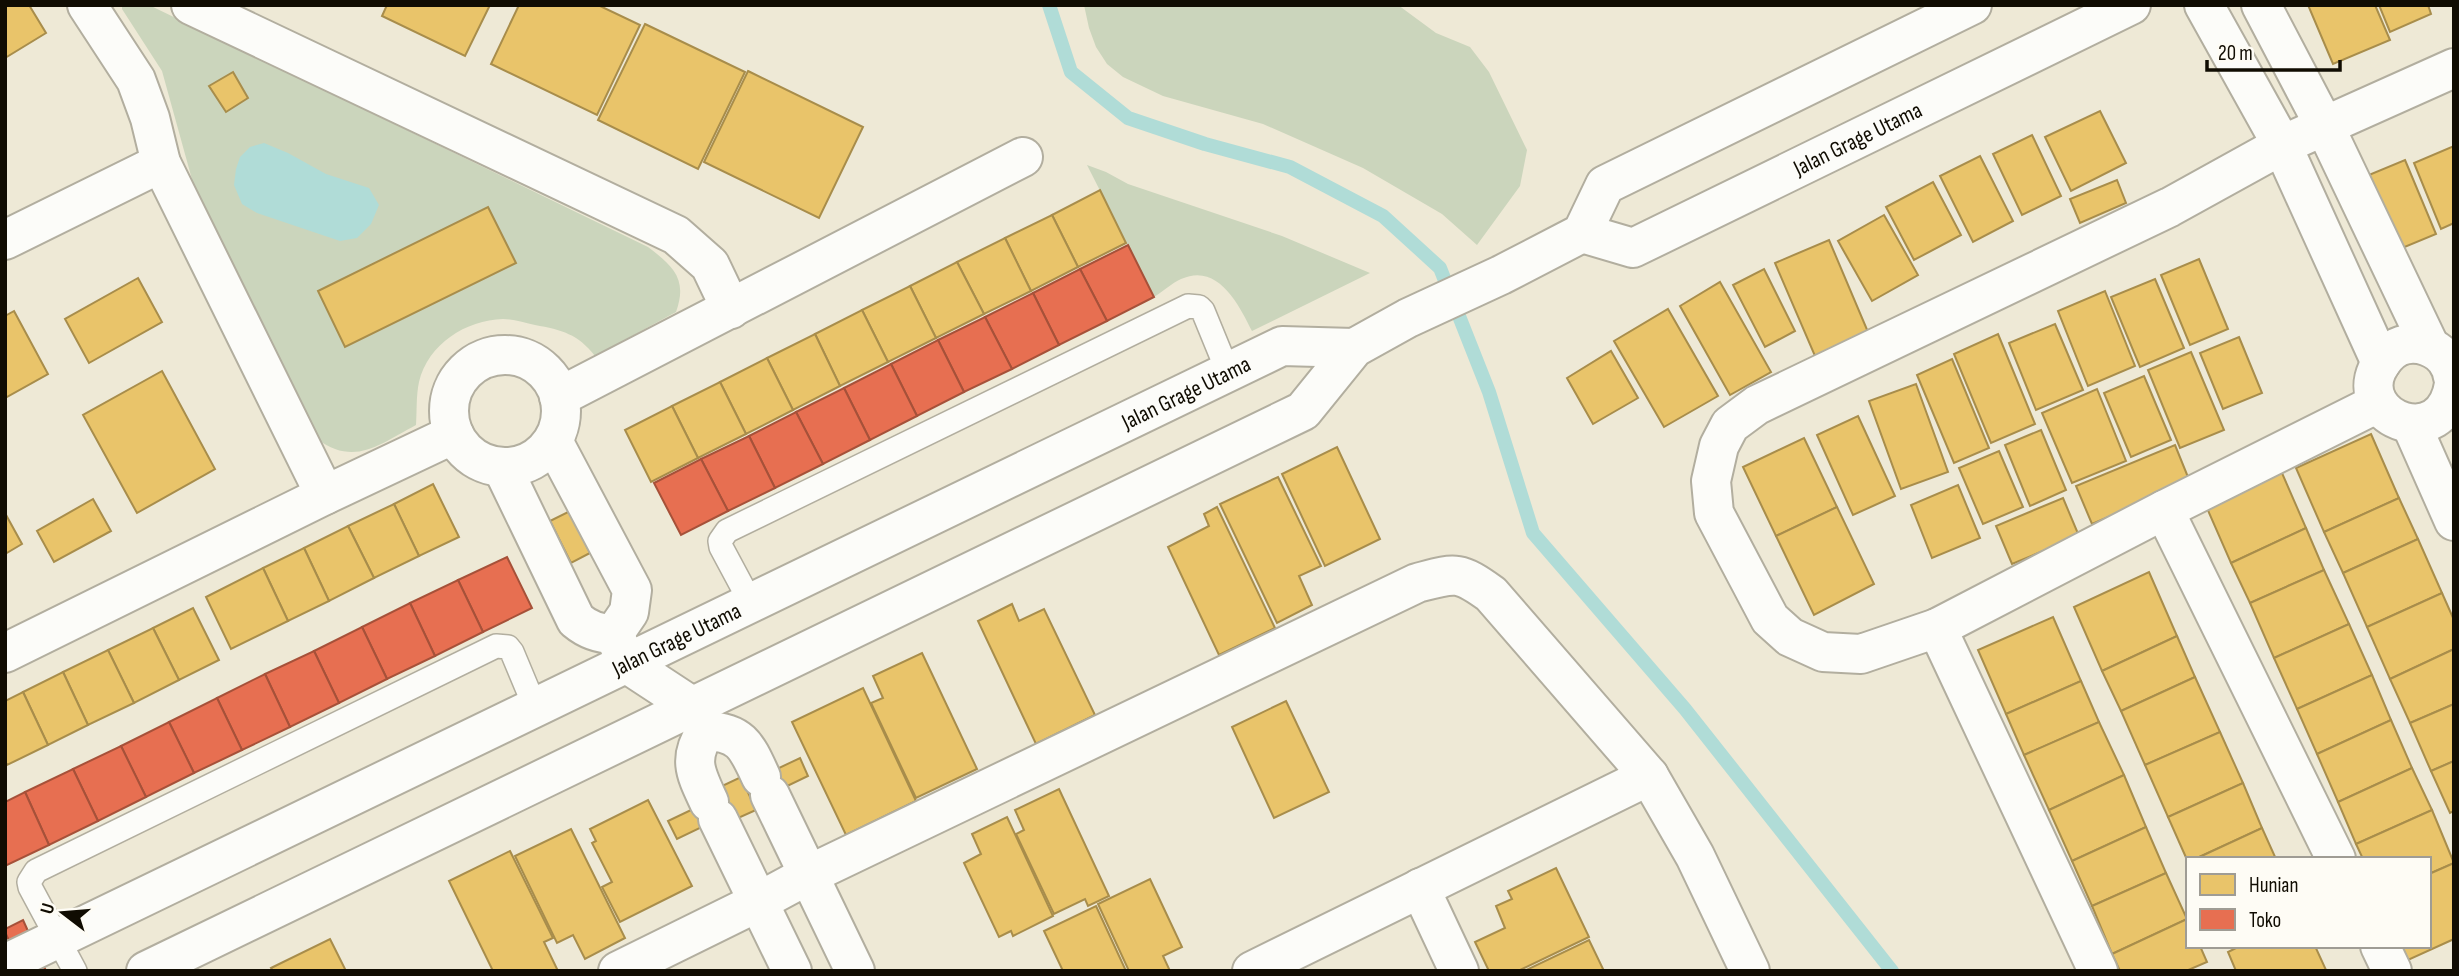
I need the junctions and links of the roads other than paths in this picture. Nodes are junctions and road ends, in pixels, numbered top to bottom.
1 (87, 5) edge
2 (191, 5) edge
3 (1972, 5) edge
4 (2131, 5) edge
5 (2204, 5) edge
6 (2261, 5) edge
7 (2454, 68) edge
8 (2325, 127) junction
9 (2282, 145) junction
10 (1023, 157) dead end
11 (161, 163) junction
12 (1582, 233) junction
13 (5, 240) edge
14 (731, 309) junction
15 (1354, 348) junction
16 (2381, 363) junction
17 (1228, 372) junction
18 (2443, 389) edge
19 (559, 397) junction
20 (2378, 403) junction
21 (454, 434) junction
22 (553, 441) junction
23 (502, 467) junction
24 (325, 495) junction
25 (2164, 510) junction
26 (2454, 521) edge
27 (751, 603) junction
28 (1937, 628) junction
29 (620, 648) junction
30 (5, 653) edge
31 (535, 708) junction
32 (699, 719) junction
33 (1649, 776) junction
34 (2335, 857) edge
35 (808, 875) junction
36 (1420, 888) junction
37 (758, 902) junction
38 (2380, 948) edge
39 (67, 955) edge
40 (5, 964) edge
41 (146, 971) edge
42 (618, 971) edge
43 (792, 971) edge
44 (855, 971) edge
45 (1252, 971) edge
46 (1459, 971) edge
47 (1751, 971) edge
48 (2098, 971) edge
49 (2392, 971) edge

1 - 11 street
2 - 14 street
3 - 12 street
4 - 12 street, Jalan Grage Utama
5 - 9 street
6 - 8 street
7 - 8 street
8 - 9 street
8 - 18 street
9 - 16 street
9 - 28 street
10 - 14 street
11 - 13 street
11 - 24 street
12 - 15 street
14 - 19 street
15 - 17 street, Jalan Grage Utama
15 - 32 street
16 - 18 street
16 - 20 street
17 - 27 street, Jalan Grage Utama
17 - 27 lane
18 - 20 street
18 - 26 street
19 - 21 street
19 - 22 street
20 - 25 street
21 - 23 street
21 - 24 street
22 - 23 street
22 - 29 street
23 - 29 street
24 - 30 street
25 - 28 street
25 - 34 street
27 - 29 street, Jalan Grage Utama
28 - 48 street
29 - 31 street, Jalan Grage Utama
29 - 32 street
31 - 39 street, Jalan Grage Utama
31 - 39 lane
32 - 35 street
32 - 37 street
32 - 41 street
33 - 35 street
33 - 36 street
33 - 47 street
35 - 37 street
35 - 44 street
36 - 45 street
36 - 46 street
37 - 42 street
37 - 43 street
38 - 49 street
39 - 40 street, Jalan Grage Utama

